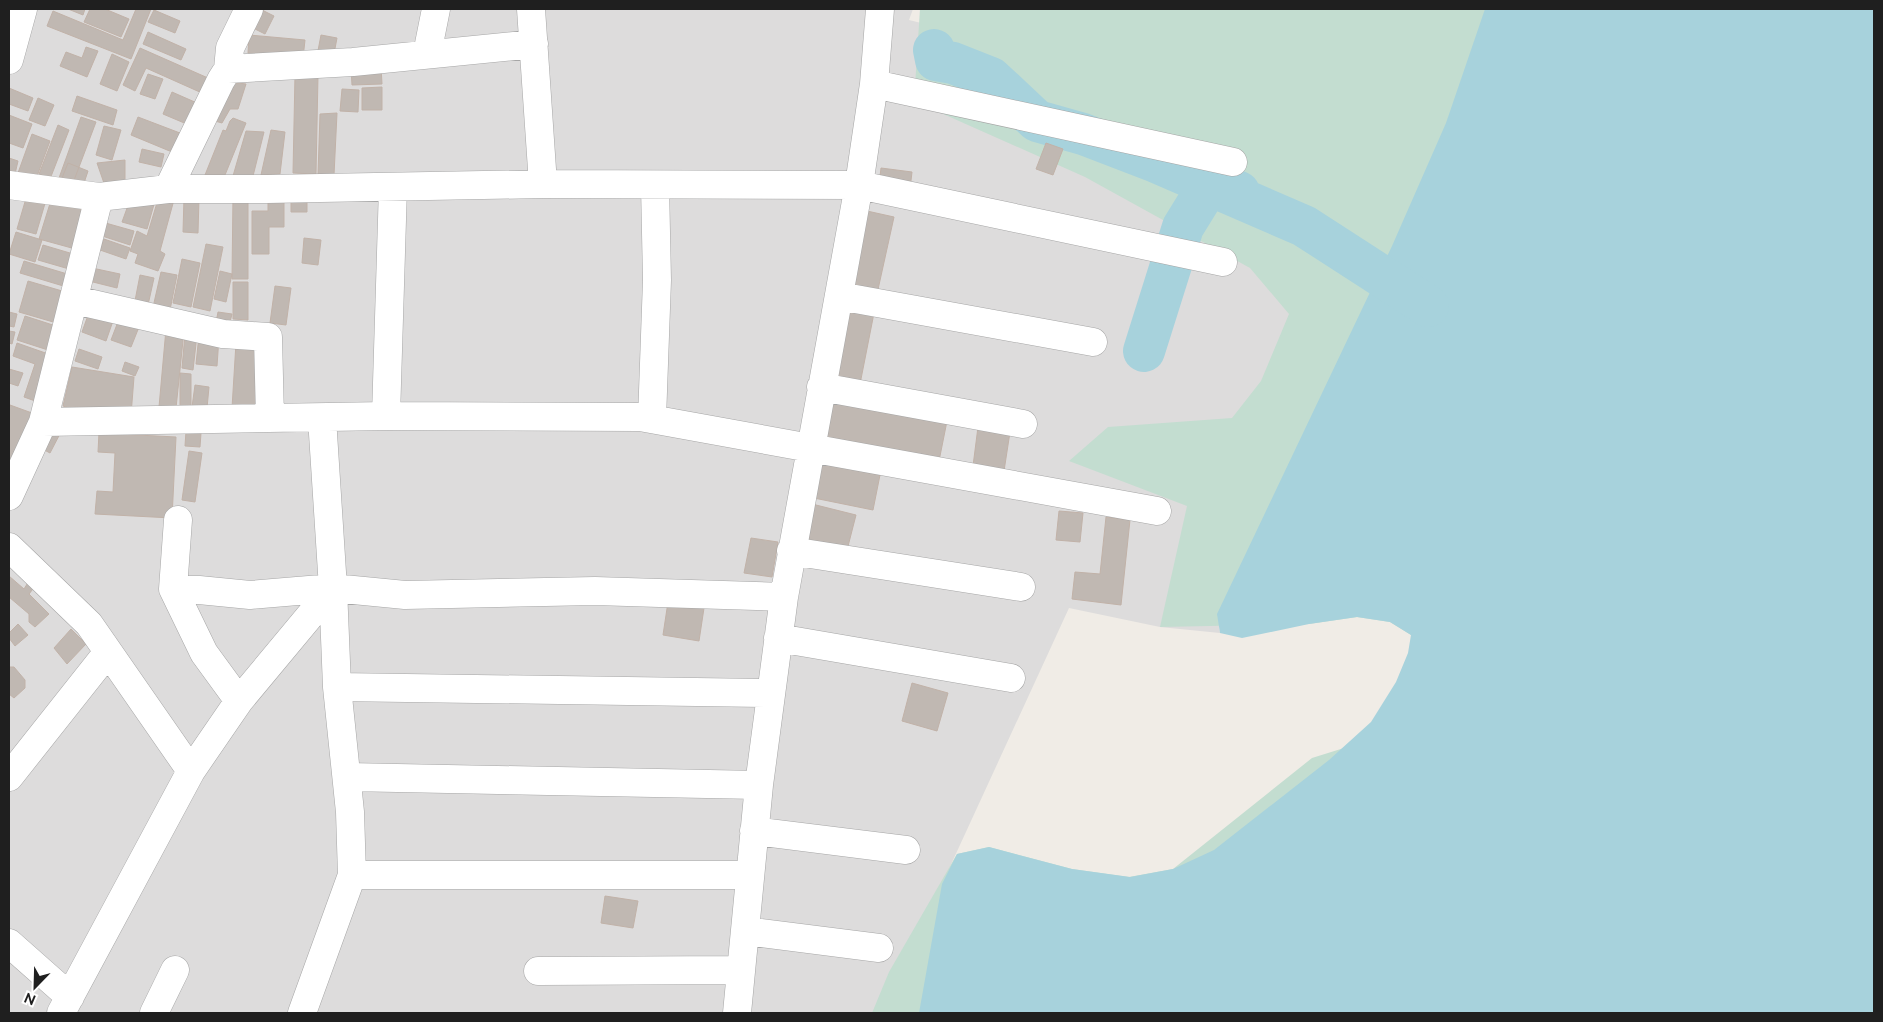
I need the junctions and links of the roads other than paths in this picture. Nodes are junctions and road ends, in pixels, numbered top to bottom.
1 (22, 9) edge
2 (250, 9) edge
3 (436, 9) edge
4 (531, 9) edge
5 (880, 9) edge
6 (534, 44) junction
7 (427, 54) junction
8 (9, 60) edge
9 (228, 68) junction
10 (874, 84) junction
11 (1233, 162) dead end
12 (9, 184) edge
13 (543, 184) junction
14 (656, 185) junction
15 (859, 185) junction
16 (393, 187) junction
17 (168, 189) junction
18 (99, 197) junction
19 (1223, 262) dead end
20 (839, 296) junction
21 (75, 300) junction
22 (1092, 342) dead end
23 (821, 387) junction
24 (386, 416) junction
25 (270, 418) junction
26 (322, 418) junction
27 (652, 419) junction
28 (43, 422) junction
29 (1023, 424) dead end
30 (811, 449) junction
31 (9, 496) edge
32 (1157, 511) dead end
33 (178, 520) dead end
34 (9, 547) edge
35 (792, 552) junction
36 (1021, 586) dead end
37 (333, 588) junction
38 (173, 590) junction
39 (784, 597) junction
40 (778, 638) junction
41 (108, 652) junction
42 (1012, 678) dead end
43 (338, 687) junction
44 (771, 693) junction
45 (239, 701) junction
46 (191, 771) junction
47 (9, 777) edge
48 (346, 778) junction
49 (759, 785) junction
50 (754, 831) junction
51 (906, 850) dead end
52 (352, 875) junction
53 (750, 875) junction
54 (744, 931) junction
55 (9, 943) edge
56 (879, 948) dead end
57 (175, 970) dead end
58 (741, 970) junction
59 (538, 971) dead end
60 (65, 1005) edge
61 (154, 1013) edge
62 (302, 1013) edge
63 (737, 1013) edge

1 - 8 street
2 - 9 street
3 - 7 street
4 - 6 street
5 - 10 street
6 - 7 street
6 - 13 street
7 - 9 street
9 - 17 street
10 - 11 street
10 - 15 street
12 - 18 street
13 - 14 street
13 - 16 street
14 - 15 street
14 - 27 street
15 - 19 street
15 - 20 street
16 - 17 street
16 - 24 street
17 - 18 street
18 - 21 street
20 - 22 street
20 - 23 street
21 - 25 street
21 - 28 street
23 - 29 street
23 - 30 street
24 - 26 street
24 - 27 street
25 - 26 street
25 - 28 street
26 - 37 street
27 - 30 street
28 - 31 street
30 - 32 street
30 - 35 street
33 - 38 street
34 - 41 street
35 - 36 street
35 - 39 street
37 - 38 street
37 - 39 street
37 - 43 street
37 - 45 street
38 - 45 street
39 - 40 street
40 - 42 street
40 - 44 street
41 - 46 street
41 - 47 street
43 - 44 street
43 - 48 street
44 - 49 street
45 - 46 street
46 - 60 street
48 - 49 street
48 - 52 street
49 - 50 street
50 - 51 street
50 - 53 street
52 - 53 street
52 - 62 street
53 - 54 street
54 - 56 street
54 - 58 street
55 - 60 street
57 - 61 street
58 - 59 street
58 - 63 street

